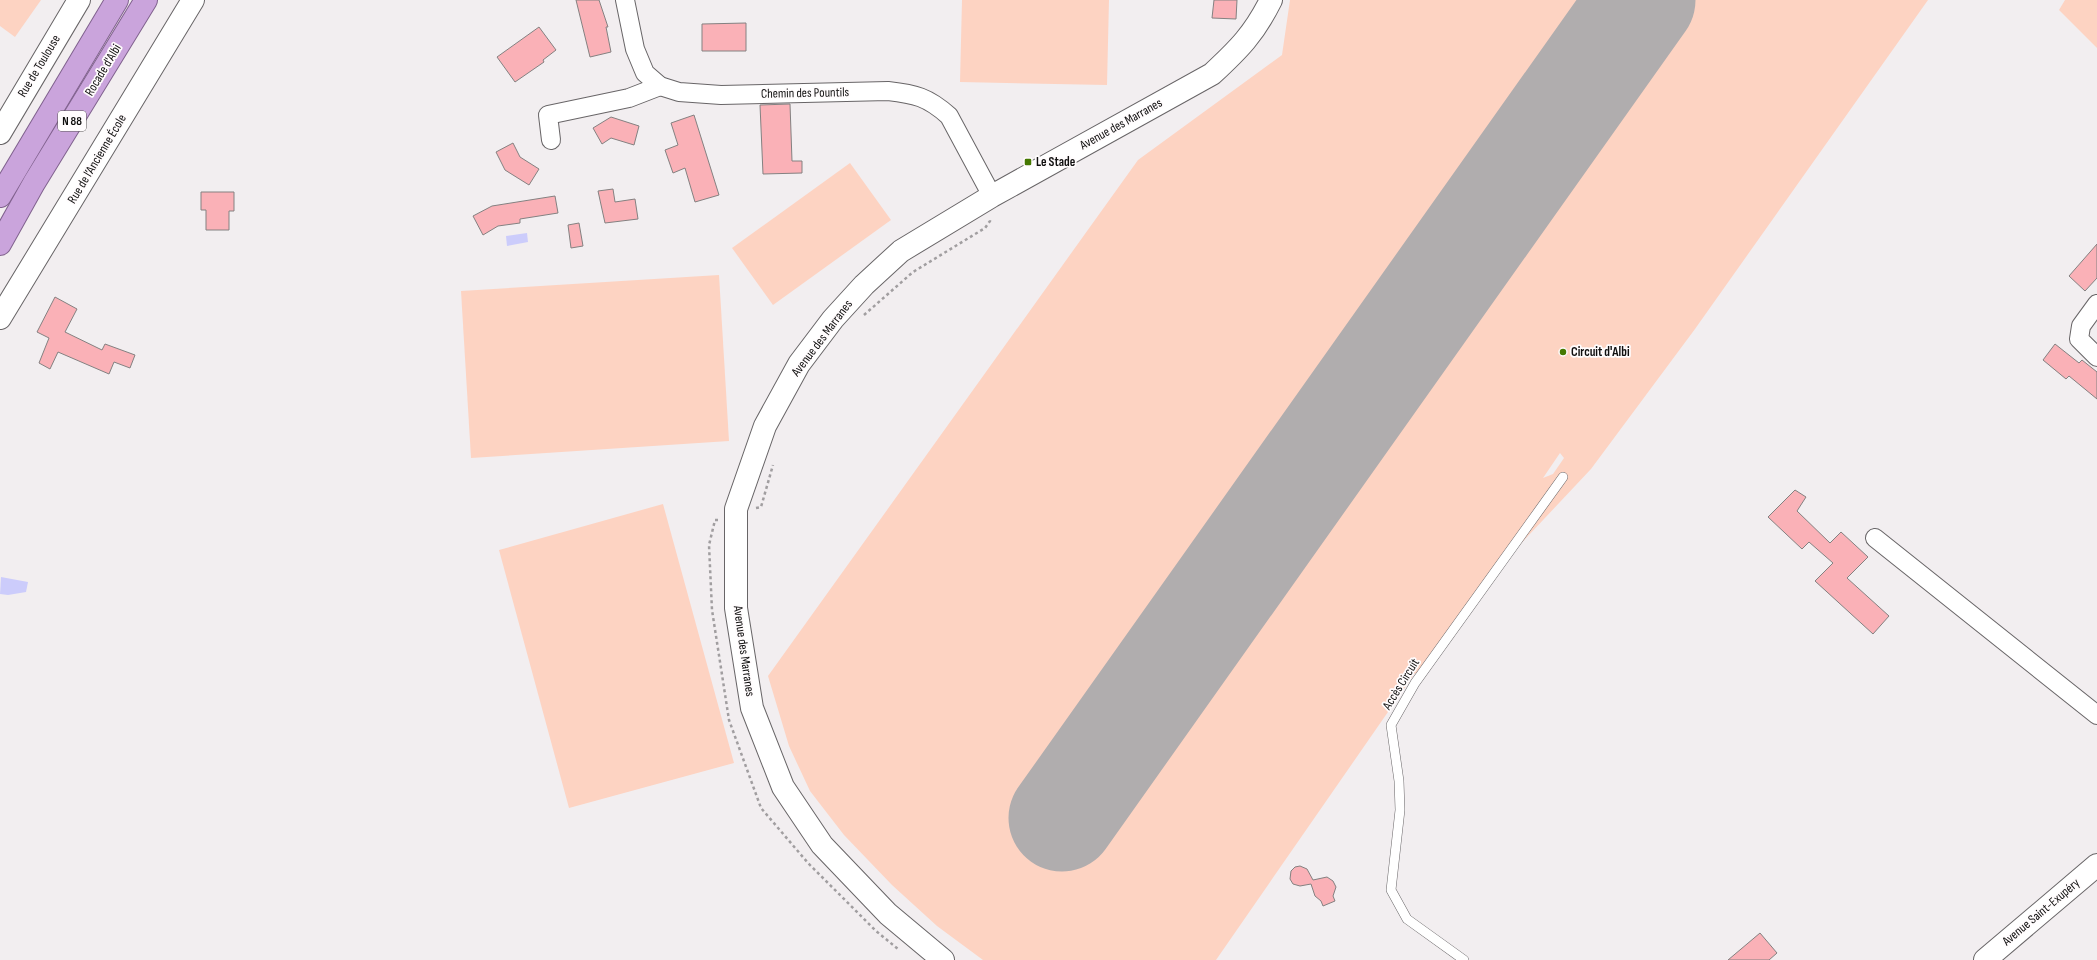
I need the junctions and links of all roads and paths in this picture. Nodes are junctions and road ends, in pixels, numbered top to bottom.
1 (79, 0) edge
2 (117, 0) edge
3 (146, 0) edge
4 (193, 0) edge
5 (625, 0) edge
6 (1271, 0) edge
7 (660, 86) junction
8 (0, 133) edge
9 (551, 140) dead end
10 (0, 196) edge
11 (986, 200) junction
12 (0, 244) edge
13 (2097, 304) edge
14 (863, 316) dead end
15 (0, 318) edge
16 (2097, 357) edge
17 (774, 462) dead end
18 (1563, 477) dead end
19 (736, 514) junction
20 (1875, 538) dead end
21 (2097, 715) edge
22 (2097, 865) edge
23 (900, 950) dead end
24 (943, 960) edge
25 (1464, 960) edge
26 (1985, 960) edge

1 - 8 street, Rue de Toulouse
2 - 10 highway, Rocade d'Albi / N 88
3 - 12 highway, Rocade d'Albi / N 88
4 - 15 street, Rue de l’Ancienne École
5 - 7 street, Chemin des Pountils
6 - 11 street, Avenue des Marranes
7 - 9 street
7 - 11 street, Chemin des Pountils
11 - 14 path
11 - 19 street, Avenue des Marranes
13 - 16 street
17 - 19 path
18 - 25 lane, Accès Circuit
19 - 23 path
19 - 24 street, Avenue des Marranes
20 - 21 street
22 - 26 street, Avenue Saint-Exupéry

